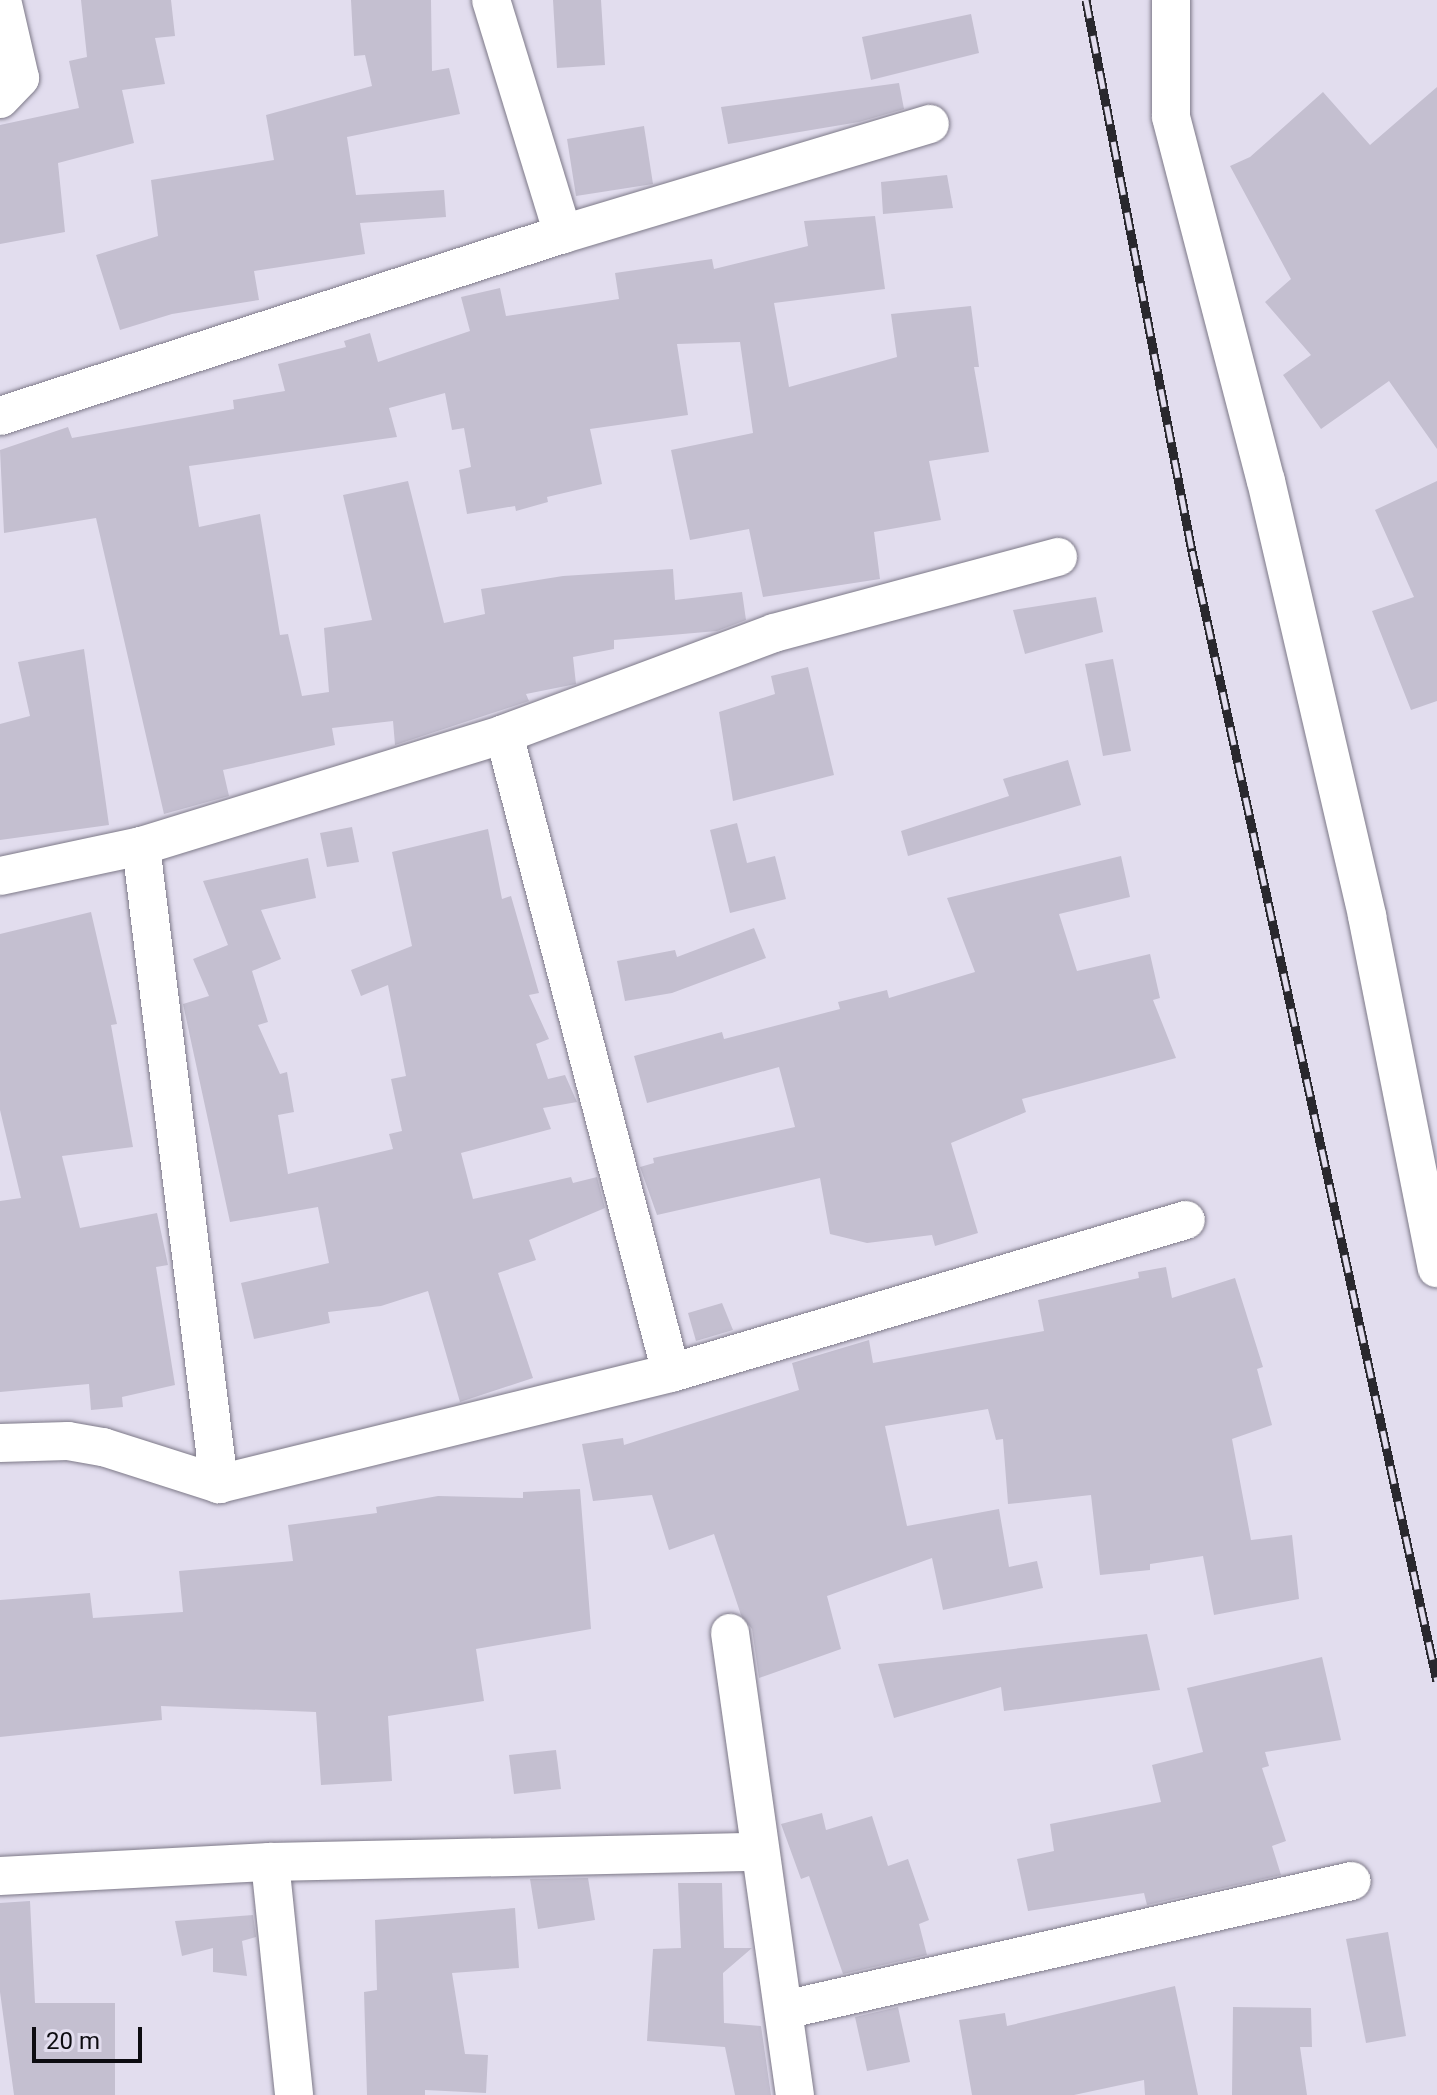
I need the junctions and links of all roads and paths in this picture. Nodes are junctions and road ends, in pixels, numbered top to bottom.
1 (2, 0) edge
2 (491, 0) edge
3 (1171, 0) edge
4 (0, 99) edge
5 (930, 124) dead end
6 (563, 234) junction
7 (0, 416) edge
8 (1058, 557) dead end
9 (504, 734) junction
10 (141, 846) junction
11 (0, 876) edge
12 (1186, 1220) dead end
13 (1437, 1268) edge
14 (671, 1373) junction
15 (0, 1443) edge
16 (219, 1484) junction
17 (730, 1633) dead end
18 (758, 1852) junction
19 (270, 1862) junction
20 (0, 1876) edge
21 (1352, 1881) dead end
22 (784, 2010) junction
23 (294, 2095) edge
24 (795, 2095) edge

1 - 4 street
2 - 6 street
3 - 13 street
5 - 6 street
6 - 7 street
8 - 9 street
9 - 10 street
9 - 14 street
10 - 11 street
10 - 16 street
12 - 14 street
14 - 16 street
15 - 16 street
17 - 18 street
18 - 19 street
18 - 22 street
19 - 20 street
19 - 23 street
21 - 22 street
22 - 24 street

